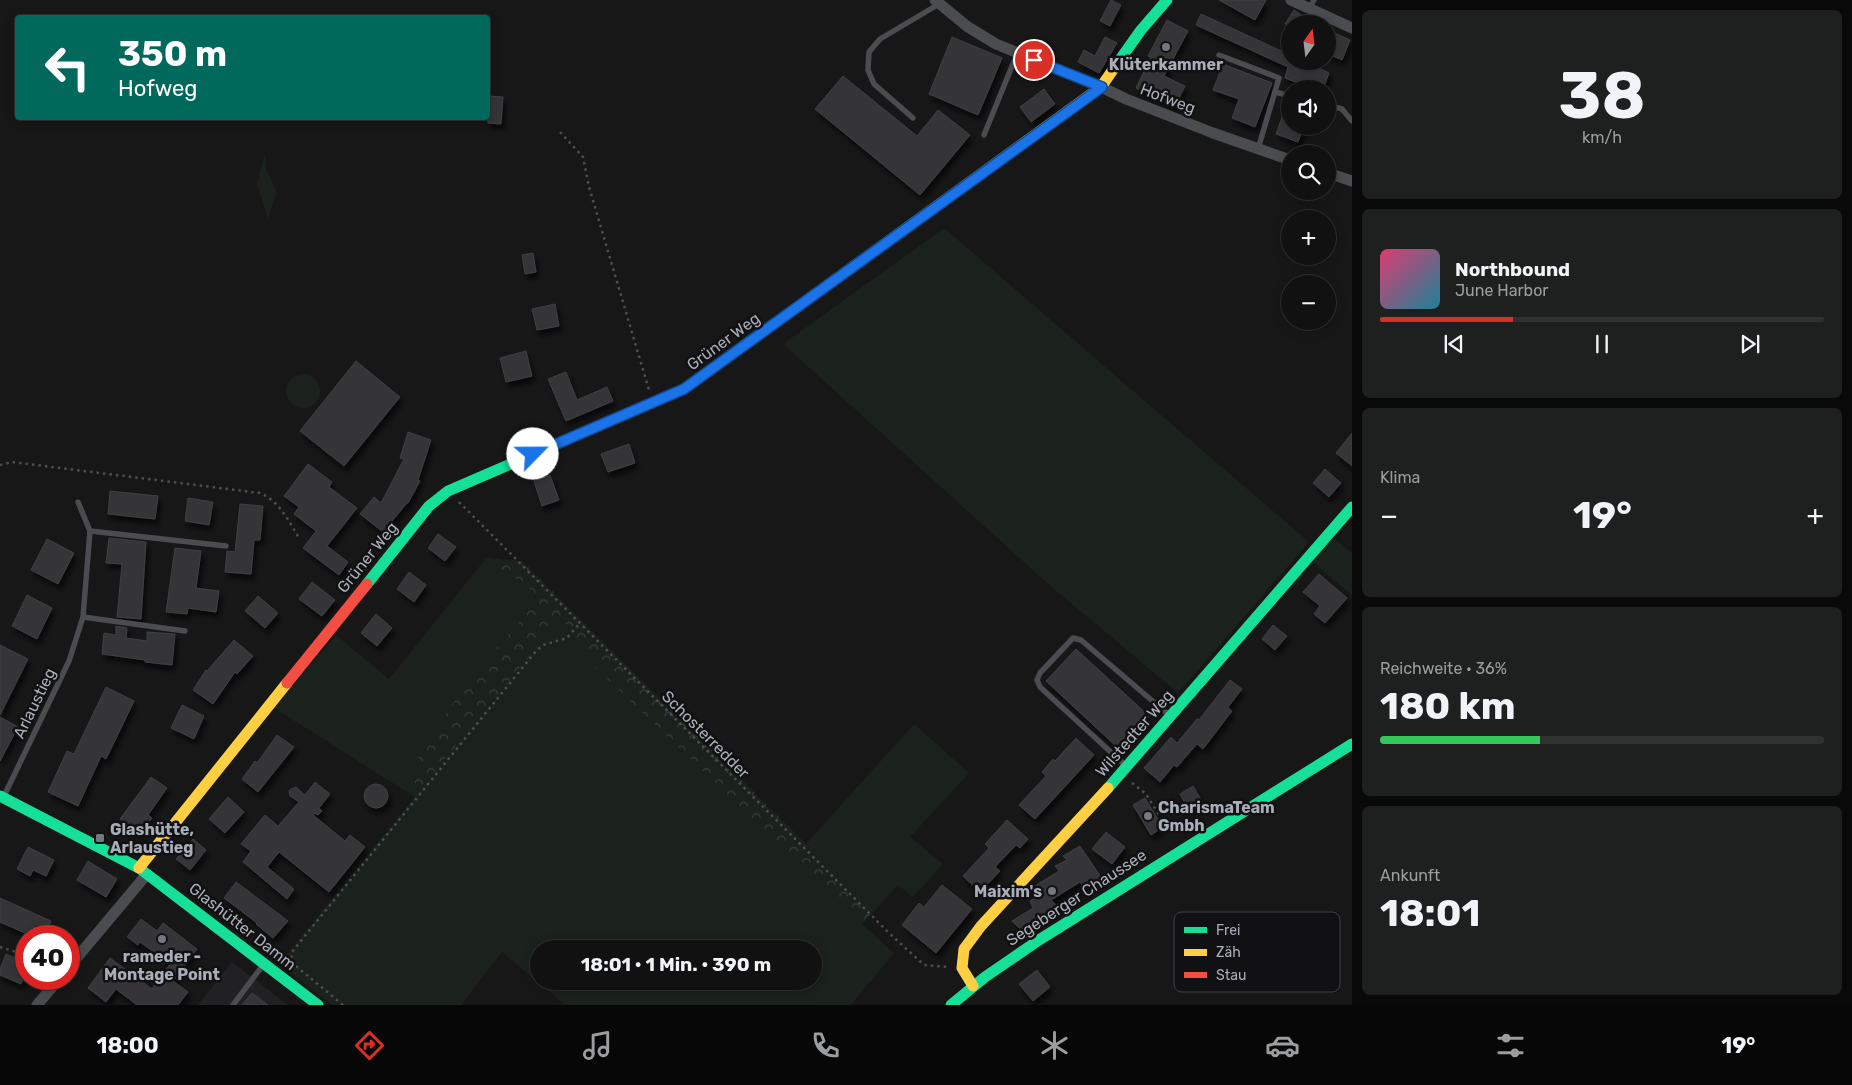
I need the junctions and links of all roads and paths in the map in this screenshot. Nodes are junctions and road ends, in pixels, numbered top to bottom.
1 (1167, 0) edge
2 (1291, 0) edge
3 (937, 2) edge
4 (1312, 4) edge
5 (1352, 28) edge
6 (1017, 54) junction
7 (1219, 55) dead end
8 (1102, 87) junction
9 (1275, 92) junction
10 (1281, 94) edge
11 (1336, 108) edge
12 (913, 118) dead end
13 (1352, 121) edge
14 (560, 132) dead end
15 (984, 136) dead end
16 (1258, 149) junction
17 (1281, 157) edge
18 (1336, 176) edge
19 (1352, 181) edge
20 (653, 402) junction
21 (0, 465) edge
22 (448, 490) junction
23 (78, 502) dead end
24 (1352, 507) edge
25 (90, 531) junction
26 (299, 538) dead end
27 (226, 546) dead end
28 (83, 617) junction
29 (580, 623) junction
30 (185, 631) dead end
31 (1170, 716) junction
32 (1352, 744) edge
33 (1123, 771) junction
34 (2, 797) edge
35 (1169, 831) dead end
36 (143, 871) junction
37 (0, 947) edge
38 (15, 952) edge
39 (80, 953) edge
40 (264, 963) junction
41 (962, 968) junction
42 (972, 986) junction
43 (50, 990) edge
44 (37, 1005) edge
45 (233, 1005) edge
46 (318, 1005) edge
47 (343, 1005) edge
48 (951, 1005) edge

1 - 8 street, Grüner Weg
2 - 4 street
3 - 6 street, Hofweg
3 - 12 lane
4 - 5 street
6 - 8 street, Hofweg
6 - 15 lane
7 - 9 lane
8 - 16 street, Hofweg
8 - 20 street, Grüner Weg
9 - 10 lane
9 - 16 lane
11 - 13 lane
14 - 20 path
16 - 17 street, Hofweg
18 - 19 street
20 - 22 street, Grüner Weg
21 - 26 path
22 - 29 path, Schosterredder
22 - 36 street, Grüner Weg
23 - 25 lane, Arlaustieg
24 - 31 street, Wilstedter Weg
25 - 27 lane
25 - 28 lane, Arlaustieg
28 - 30 lane
28 - 34 lane, Arlaustieg
29 - 41 path, Schosterredder
29 - 47 path
31 - 33 street, Wilstedter Weg
31 - 33 lane
32 - 42 street, Segeberger Chaussee
33 - 35 path
33 - 41 street, Wilstedter Weg
34 - 36 street, Glashütter Damm
36 - 39 street
36 - 40 street, Glashütter Damm
37 - 38 path
40 - 45 lane
40 - 46 street, Glashütter Damm
41 - 42 street
42 - 48 street, Segeberger Chaussee
43 - 44 street

